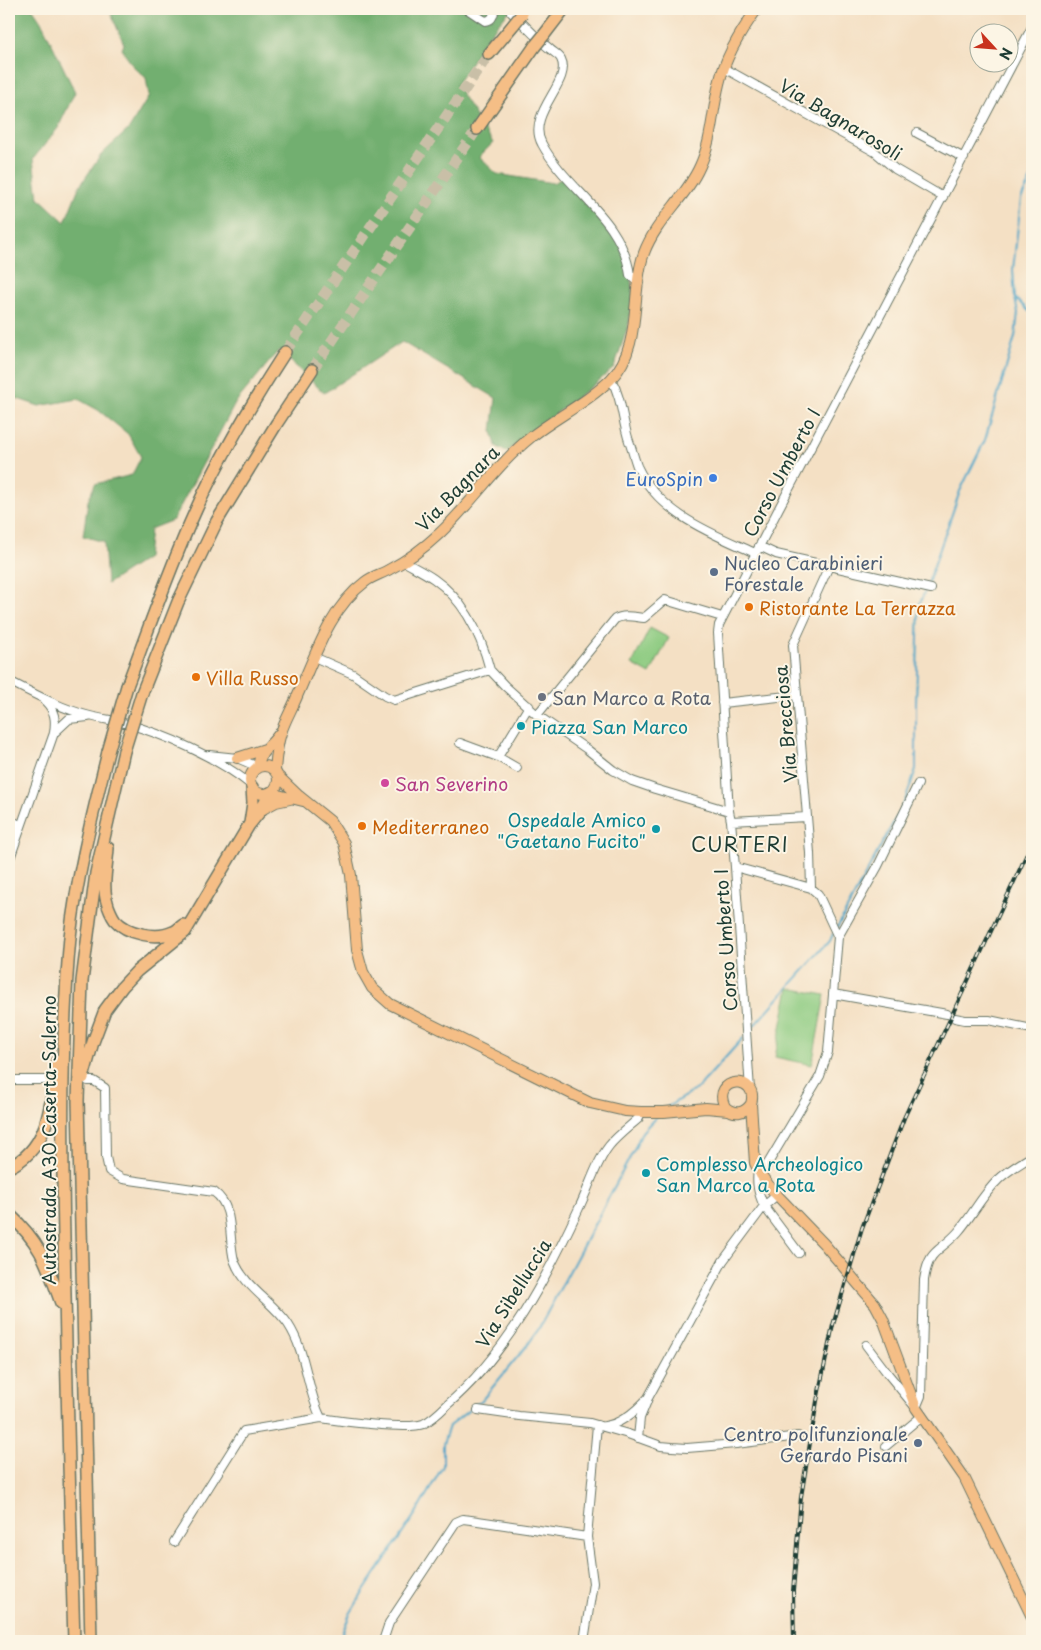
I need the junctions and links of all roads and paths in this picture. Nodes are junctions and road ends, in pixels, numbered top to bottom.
1 (467, 9) edge
2 (495, 9) edge
3 (564, 9) edge
4 (757, 9) edge
5 (520, 10) edge
6 (1032, 27) edge
7 (489, 54) tunnel mouth
8 (724, 68) junction
9 (477, 129) tunnel mouth
10 (917, 133) dead end
11 (964, 158) junction
12 (943, 197) junction
13 (639, 282) junction
14 (285, 352) tunnel mouth
15 (312, 370) tunnel mouth
16 (611, 379) junction
17 (757, 550) junction
18 (403, 561) junction
19 (829, 566) junction
20 (931, 589) dead end
21 (722, 617) junction
22 (314, 657) junction
23 (490, 670) junction
24 (9, 681) edge
25 (39, 696) junction
26 (798, 696) junction
27 (722, 703) junction
28 (529, 706) junction
29 (67, 708) junction
30 (537, 714) junction
31 (90, 716) junction
32 (56, 719) junction
33 (69, 719) junction
34 (282, 732) junction
35 (54, 733) junction
36 (460, 743) dead end
37 (265, 749) junction
38 (199, 753) junction
39 (498, 757) junction
40 (237, 758) junction
41 (258, 766) junction
42 (517, 768) dead end
43 (276, 773) junction
44 (918, 784) dead end
45 (251, 786) junction
46 (270, 793) junction
47 (293, 798) junction
48 (307, 802) junction
49 (111, 808) junction
50 (262, 810) junction
51 (729, 810) junction
52 (807, 817) junction
53 (9, 819) edge
54 (731, 821) junction
55 (249, 825) junction
56 (21, 826) junction
57 (9, 861) edge
58 (735, 867) junction
59 (811, 888) junction
60 (196, 915) junction
61 (837, 935) junction
62 (833, 994) junction
63 (947, 1014) dead end
64 (955, 1018) dead end
65 (64, 1020) junction
66 (1032, 1029) edge
67 (749, 1070) junction
68 (51, 1080) dead end
69 (88, 1081) dead end
70 (9, 1082) edge
71 (739, 1082) junction
72 (750, 1090) junction
73 (722, 1096) junction
74 (78, 1101) junction
75 (751, 1104) junction
76 (706, 1108) junction
77 (734, 1111) junction
78 (640, 1112) junction
79 (753, 1126) junction
80 (1032, 1156) edge
81 (9, 1167) edge
82 (759, 1172) junction
83 (777, 1195) junction
84 (764, 1206) junction
85 (9, 1214) edge
86 (799, 1253) dead end
87 (65, 1314) junction
88 (866, 1345) dead end
89 (921, 1378) junction
90 (908, 1385) junction
91 (648, 1398) junction
92 (478, 1410) dead end
93 (919, 1412) junction
94 (321, 1418) junction
95 (600, 1426) junction
96 (798, 1436) dead end
97 (638, 1438) junction
98 (886, 1446) dead end
99 (587, 1537) junction
100 (174, 1542) dead end
101 (1032, 1617) edge
102 (74, 1641) edge
103 (91, 1641) edge
104 (383, 1641) edge
105 (584, 1641) edge

1 - 2 street
3 - 9 highway, bridge
4 - 8 main road, Via Bagnara
5 - 7 highway, bridge
5 - 13 street
6 - 11 street, Corso Umberto I
8 - 12 street, Via Bagnarosoli
8 - 13 main road, Via Bagnara
10 - 11 street
11 - 12 street, Corso Umberto I
12 - 17 street, Corso Umberto I
13 - 16 main road, Via Bagnara
14 - 65 highway, Autostrada A30 Caserta-Salerno, bridge
15 - 49 highway, Autostrada A30 Caserta-Salerno, bridge
16 - 17 street
16 - 18 main road, Via Bagnara
17 - 19 street
17 - 21 street, Corso Umberto I
18 - 22 main road, Via Bagnara
18 - 23 street
19 - 20 street
19 - 26 street, Via Brecciosa
21 - 27 street, Corso Umberto I
21 - 30 street
22 - 23 street
22 - 34 main road, Via Bagnara
23 - 28 street
24 - 25 street
25 - 29 street
25 - 32 street
26 - 27 street
26 - 52 street, Via Brecciosa
27 - 51 street, Corso Umberto I
28 - 30 street
28 - 39 street
29 - 31 street
29 - 32 street
29 - 33 street
30 - 51 street
31 - 33 street
31 - 38 street
32 - 35 street
33 - 35 street
34 - 37 main road, Via Bagnara
34 - 43 main road, Via Bagnara
35 - 56 street
36 - 39 street
37 - 40 main road
37 - 41 main road, Via Bagnara
38 - 40 street
38 - 45 street
39 - 42 street
40 - 41 street
41 - 43 main road
41 - 45 main road
43 - 46 main road
43 - 48 main road
44 - 61 street
45 - 46 main road
45 - 55 highway
46 - 47 main road
46 - 50 highway
47 - 48 main road
47 - 50 main road
48 - 78 main road
49 - 60 highway
49 - 74 highway, Autostrada A30 Caserta-Salerno
50 - 55 highway
51 - 54 street, Corso Umberto I
52 - 54 street
52 - 59 street, Via Brecciosa
53 - 56 street
54 - 58 street, Corso Umberto I
55 - 60 highway
56 - 57 street
58 - 59 street
58 - 67 street, Corso Umberto I
59 - 61 street
60 - 74 highway
61 - 62 street
62 - 63 street
62 - 82 street
64 - 66 street
65 - 81 highway
65 - 87 highway, Autostrada A30 Caserta-Salerno
67 - 71 street
67 - 72 street, Corso Umberto I
68 - 70 street
69 - 94 street
71 - 72 main road
71 - 73 main road
72 - 75 main road
73 - 76 main road
73 - 77 main road
74 - 103 highway, Autostrada A30 Caserta-Salerno
75 - 77 main road
75 - 79 main road
76 - 77 main road
76 - 78 main road
77 - 79 main road
78 - 94 street, Via Sibelluccia
79 - 82 main road
80 - 89 street
82 - 83 main road
82 - 84 street
83 - 84 street
83 - 90 main road
84 - 86 street
84 - 91 street
85 - 87 highway
87 - 102 highway, Autostrada A30 Caserta-Salerno
88 - 93 street
89 - 90 street
89 - 93 street
90 - 93 main road
91 - 95 street
91 - 97 street
92 - 95 street
93 - 98 street
93 - 101 main road
94 - 100 street, Via Sibelluccia
95 - 97 street
95 - 99 street
96 - 97 street
99 - 104 street
99 - 105 street

